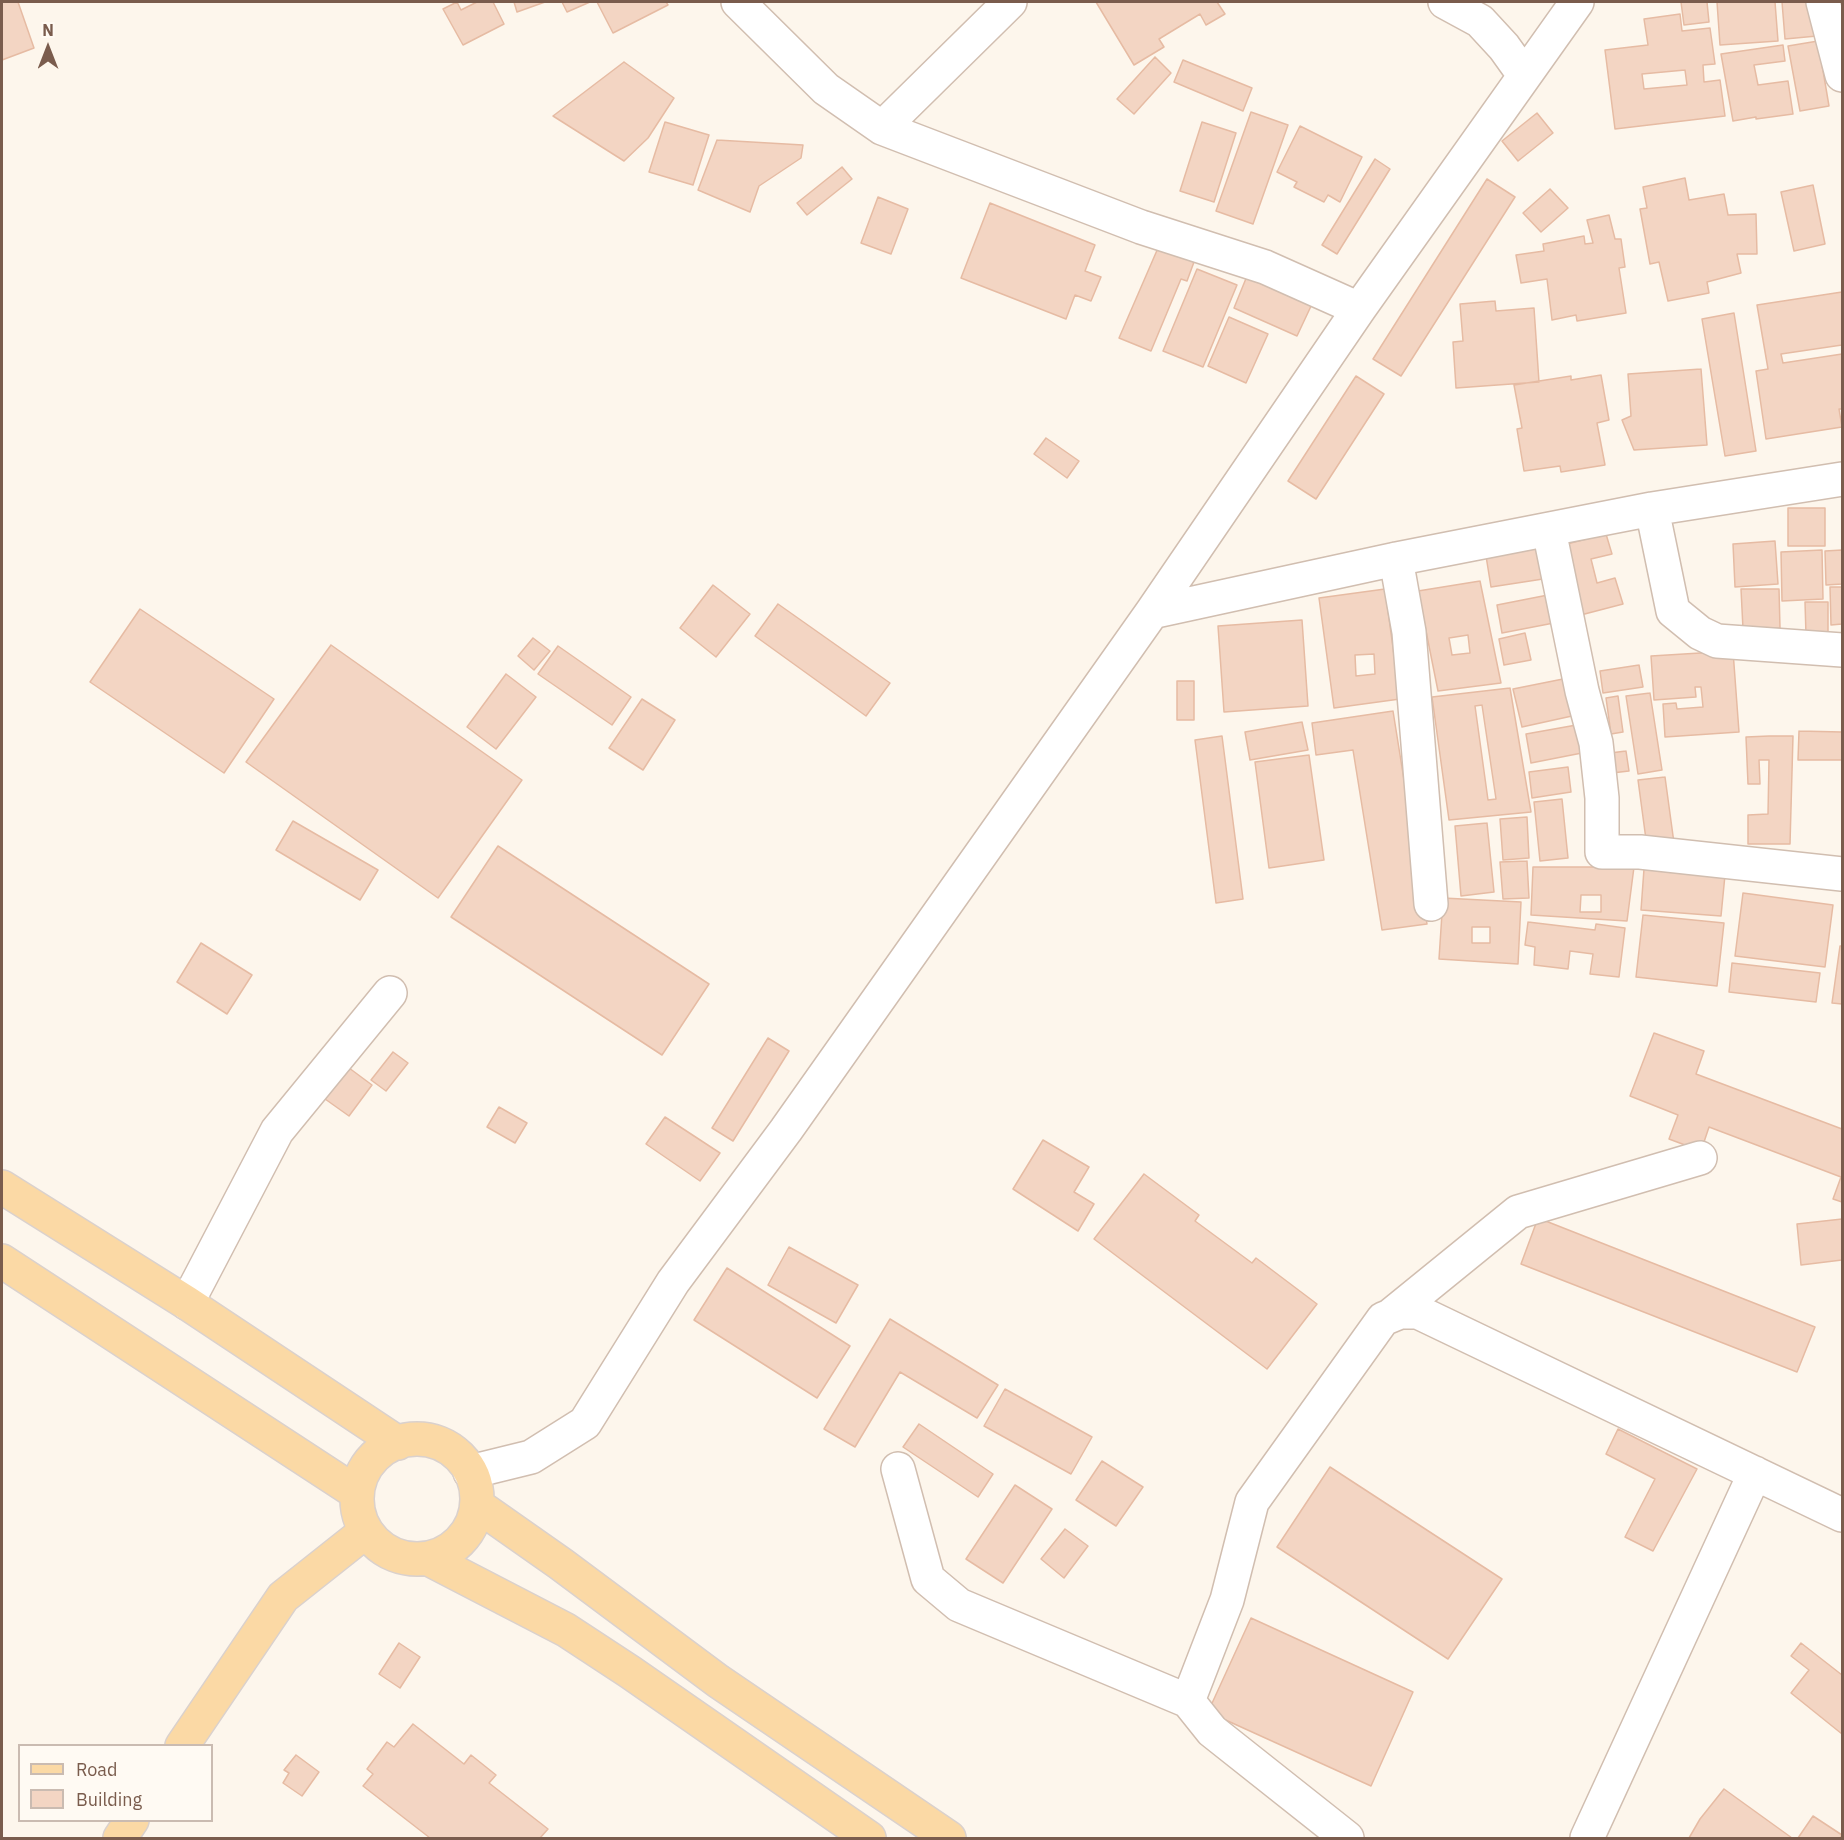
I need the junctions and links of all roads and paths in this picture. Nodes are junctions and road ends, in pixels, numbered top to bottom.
1 (738, 2) edge
2 (1010, 2) edge
3 (1444, 2) edge
4 (1577, 2) edge
5 (1823, 2) edge
6 (1524, 75) junction
7 (1842, 75) edge
8 (882, 128) junction
9 (1359, 309) junction
10 (1842, 479) edge
11 (1652, 509) junction
12 (1549, 530) junction
13 (1396, 560) junction
14 (1152, 612) junction
15 (1842, 650) edge
16 (1842, 874) edge
17 (1431, 904) dead end
18 (390, 993) dead end
19 (1700, 1158) dead end
20 (2, 1187) edge
21 (2, 1262) edge
22 (187, 1303) junction
23 (1390, 1316) junction
24 (398, 1443) junction
25 (898, 1469) dead end
26 (470, 1472) junction
27 (1755, 1473) junction
28 (357, 1493) junction
29 (477, 1505) junction
30 (1842, 1515) edge
31 (365, 1532) junction
32 (429, 1559) junction
33 (1188, 1701) junction
34 (183, 1744) edge
35 (131, 1822) edge
36 (120, 1839) edge
37 (869, 1839) edge
38 (949, 1839) edge
39 (1347, 1839) edge
40 (1587, 1839) edge

1 - 8 street
2 - 8 street
3 - 6 street
4 - 6 street
5 - 7 street
6 - 9 street
8 - 9 street
9 - 14 street
10 - 11 street
11 - 12 street
11 - 15 street
12 - 13 street
12 - 16 street
13 - 14 street
13 - 17 street
14 - 26 street
18 - 22 street
19 - 23 street
20 - 22 main road
21 - 28 main road
22 - 24 main road
23 - 27 street
23 - 33 street
24 - 26 main road
24 - 28 main road
25 - 33 street
26 - 29 main road
27 - 30 street
27 - 40 street
28 - 31 main road
29 - 32 main road
29 - 38 main road
31 - 32 main road
31 - 34 main road
32 - 37 main road
33 - 39 street
35 - 36 main road

